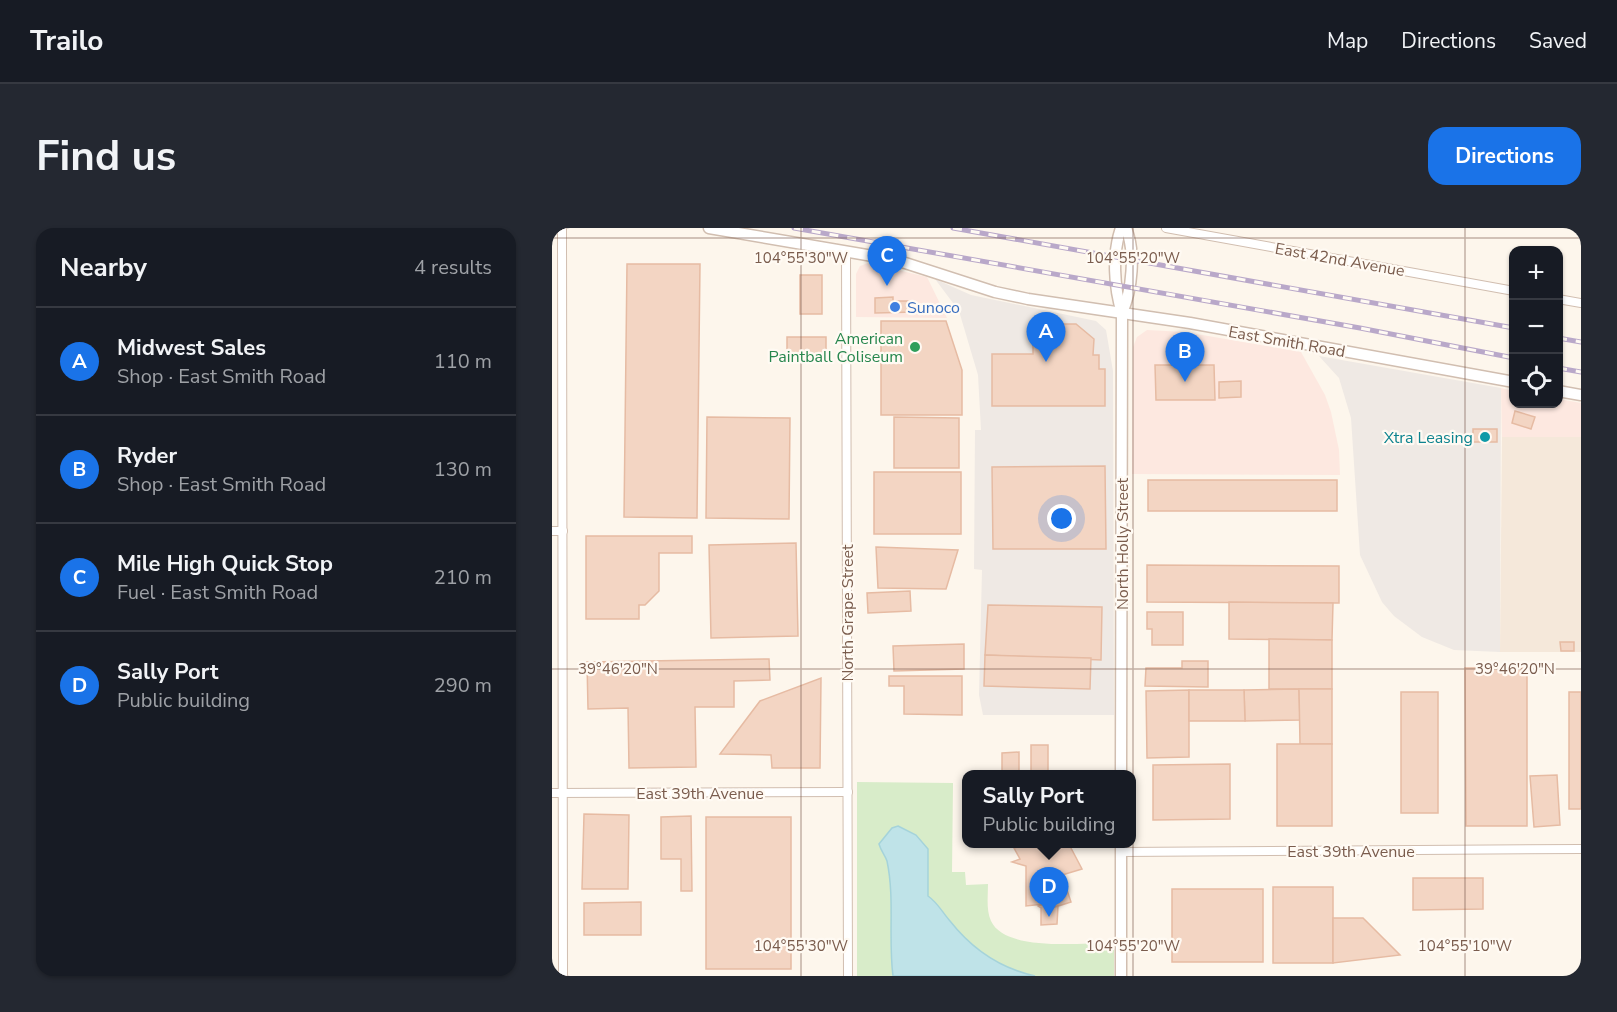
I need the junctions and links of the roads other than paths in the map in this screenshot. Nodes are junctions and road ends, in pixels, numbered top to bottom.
1 (562, 228) edge
2 (709, 228) edge
3 (1121, 228) edge
4 (1126, 228) edge
5 (1166, 228) edge
6 (846, 251) junction
7 (1509, 290) edge
8 (1563, 300) edge
9 (1581, 303) edge
10 (1122, 313) junction
11 (1509, 381) edge
12 (1563, 392) edge
13 (1581, 395) edge
14 (552, 531) edge
15 (563, 531) junction
16 (1121, 770) edge
17 (848, 792) junction
18 (552, 793) edge
19 (563, 793) junction
20 (1121, 848) edge
21 (1581, 849) edge
22 (563, 976) edge
23 (848, 976) edge
24 (1121, 976) edge

1 - 15 street
2 - 6 street, East Smith Road
3 - 10 street, North Holly Street
4 - 10 street, North Holly Street
5 - 7 street, East 42nd Avenue
6 - 10 street, East Smith Road
6 - 17 street, North Grape Street
8 - 9 street
10 - 11 street, East Smith Road
10 - 16 street, North Holly Street
12 - 13 street
14 - 15 street
15 - 19 street
17 - 19 street, East 39th Avenue
17 - 23 street, North Grape Street
18 - 19 street, East 39th Avenue
19 - 22 street
20 - 21 street, East 39th Avenue
20 - 24 street

